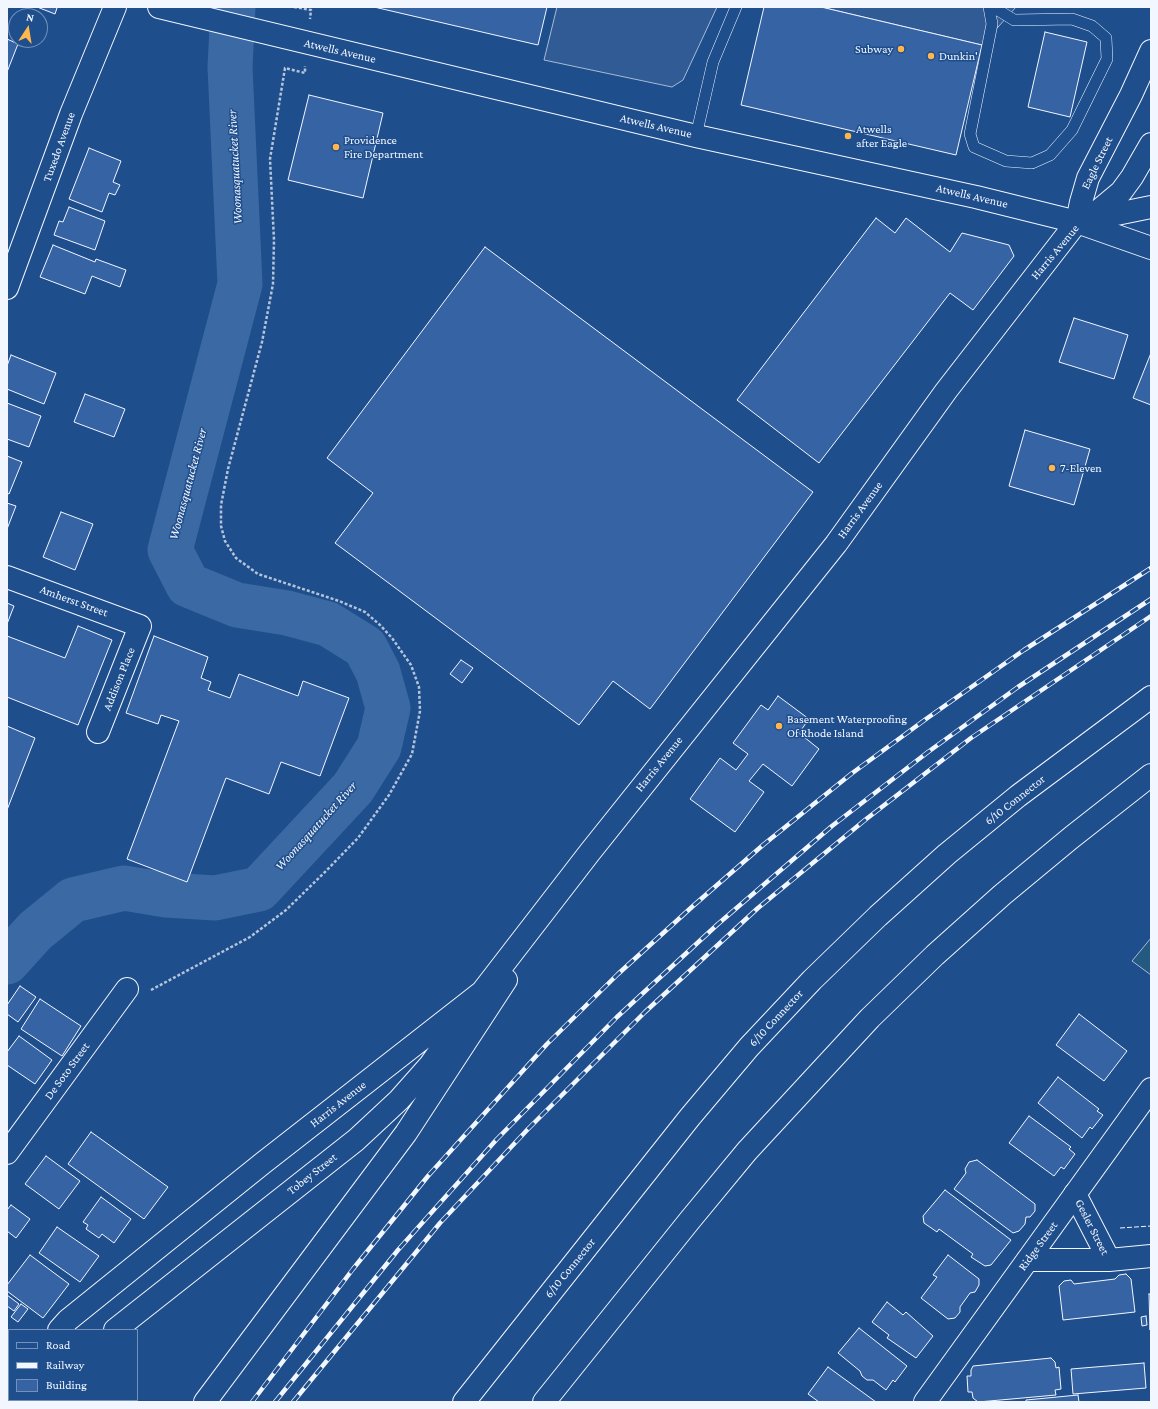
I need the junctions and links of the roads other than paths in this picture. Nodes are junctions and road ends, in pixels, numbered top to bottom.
1 (115, 7) edge
2 (159, 7) edge
3 (736, 7) edge
4 (989, 7) edge
5 (993, 7) edge
6 (1151, 51) edge
7 (696, 136) junction
8 (1151, 144) edge
9 (1151, 207) edge
10 (1078, 222) junction
11 (1151, 248) edge
12 (7, 288) edge
13 (7, 577) edge
14 (140, 626) joint
15 (1151, 697) edge
16 (98, 732) dead end
17 (1151, 775) edge
18 (590, 852) junction
19 (127, 989) road end
20 (482, 992) junction
21 (1151, 1090) edge
22 (7, 1153) edge
23 (1075, 1194) junction
24 (1151, 1256) edge
25 (1028, 1260) junction
26 (1109, 1260) junction
27 (60, 1329) edge
28 (115, 1329) edge
29 (205, 1402) edge
30 (464, 1402) edge
31 (544, 1402) edge
32 (924, 1402) edge

1 - 12 main road, Tuxedo Avenue
2 - 7 main road, Atwells Avenue
3 - 7 lane
4 - 5 lane
6 - 10 main road, Eagle Street
7 - 10 main road, Atwells Avenue
8 - 10 main road
9 - 10 main road, Harris Avenue
10 - 11 main road, Atwells Avenue
10 - 18 main road, Harris Avenue
13 - 14 main road, Amherst Street
14 - 16 main road, Addison Place
15 - 30 main road, 6/10 Connector
17 - 31 main road
18 - 20 main road, Harris Avenue
18 - 29 main road, Harris Avenue
19 - 22 main road, De Soto Street
20 - 27 main road, Harris Avenue
20 - 28 main road, Tobey Street
21 - 23 main road, Ridge Street
23 - 25 main road, Ridge Street
23 - 26 main road, Gesler Street
24 - 26 main road, Gesler Street
25 - 26 main road, Gesler Street
25 - 32 main road, Ridge Street

